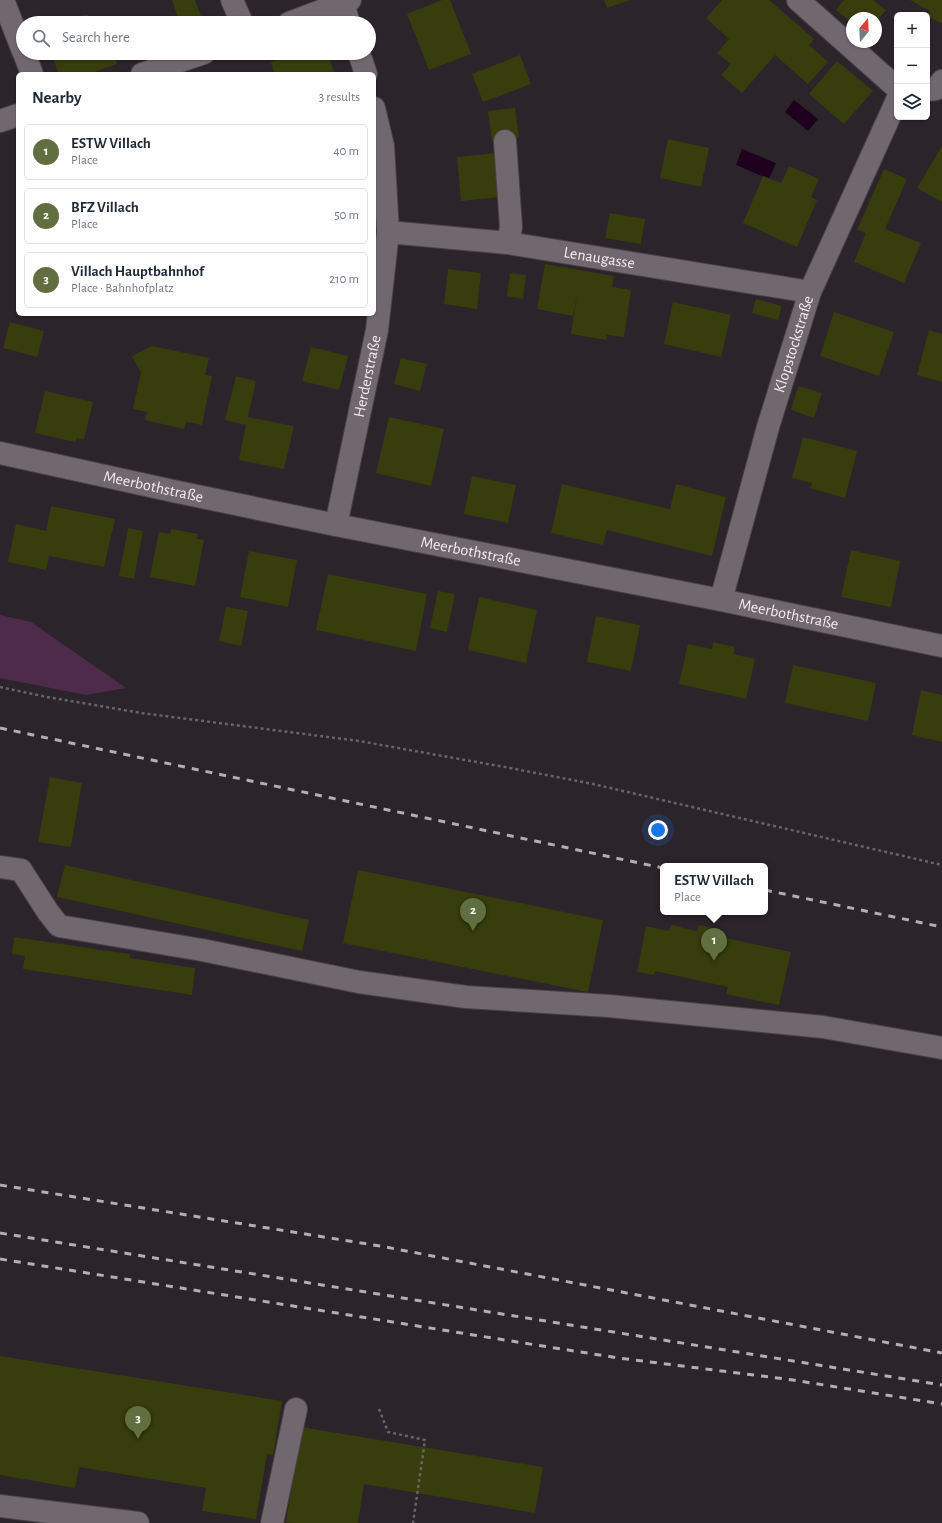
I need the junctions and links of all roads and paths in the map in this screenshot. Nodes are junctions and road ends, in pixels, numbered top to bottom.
1 (4, 0) edge
2 (232, 0) edge
3 (798, 0) edge
4 (346, 1) edge
5 (239, 16) edge
6 (307, 16) edge
7 (348, 16) edge
8 (16, 33) edge
9 (26, 60) edge
10 (183, 60) edge
11 (361, 60) edge
12 (31, 72) edge
13 (148, 72) edge
14 (365, 72) edge
15 (942, 81) edge
16 (894, 85) edge
17 (930, 90) edge
18 (894, 107) edge
19 (16, 116) edge
20 (376, 116) edge
21 (0, 121) edge
22 (505, 141) dead end
23 (388, 232) junction
24 (508, 243) junction
25 (810, 292) junction
26 (0, 453) edge
27 (336, 525) junction
28 (721, 600) junction
29 (942, 646) edge
30 (0, 687) edge
31 (942, 865) edge
32 (0, 866) edge
33 (942, 1048) edge
34 (296, 1409) dead end
35 (379, 1409) dead end
36 (0, 1506) edge
37 (138, 1523) edge
38 (272, 1523) edge
39 (413, 1523) edge

1 - 8 street
2 - 5 street
3 - 16 street
4 - 6 street
4 - 7 street
9 - 12 street
10 - 13 street
11 - 14 street
15 - 17 street
18 - 25 street, Klopstockstraße
19 - 21 street
20 - 23 street, Herderstraße
22 - 24 street
23 - 24 street, Lenaugasse
23 - 27 street, Herderstraße
24 - 25 street, Lenaugasse
25 - 28 street, Klopstockstraße
26 - 27 street, Meerbothstraße
27 - 28 street, Meerbothstraße
28 - 29 street, Meerbothstraße
30 - 31 path
32 - 33 street
34 - 38 street
35 - 39 path
36 - 37 street

